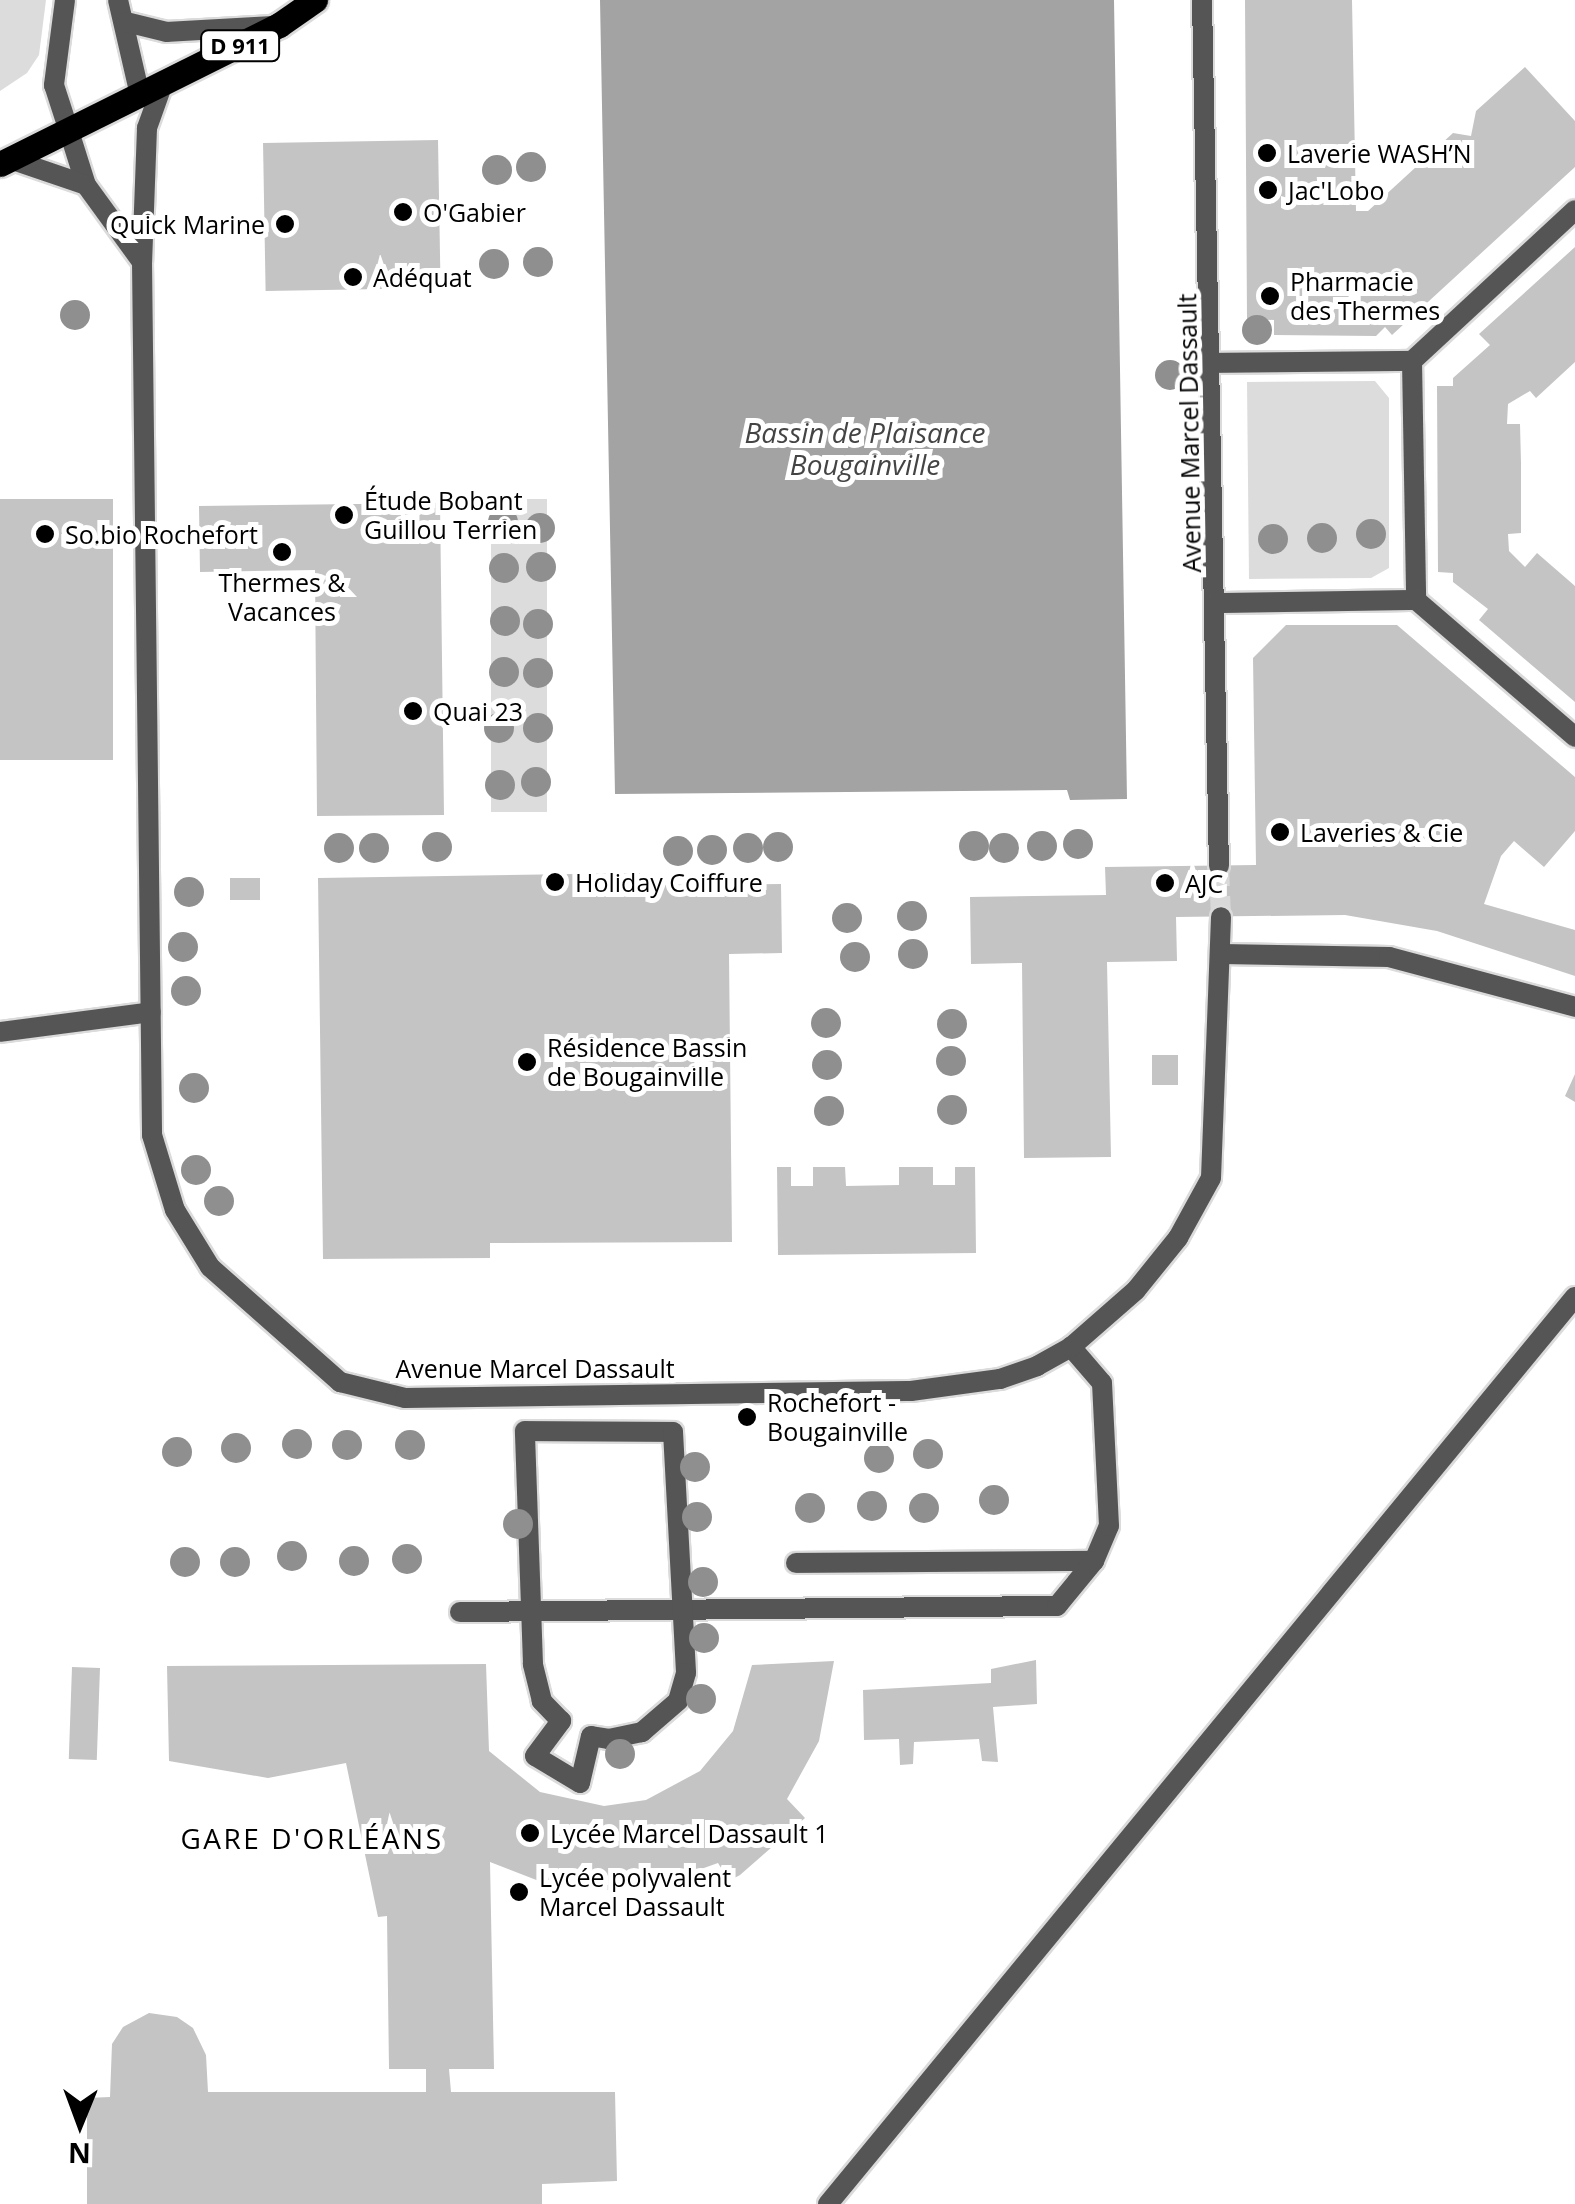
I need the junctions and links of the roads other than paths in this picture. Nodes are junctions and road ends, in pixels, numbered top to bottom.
1 (65, 0) edge
2 (118, 0) edge
3 (315, 0) edge
4 (1202, 0) edge
5 (126, 22) junction
6 (280, 25) junction
7 (151, 90) junction
8 (68, 128) junction
9 (5, 162) edge
10 (86, 184) junction
11 (1575, 210) edge
12 (142, 262) junction
13 (1412, 361) junction
14 (1213, 363) junction
15 (1416, 600) junction
16 (1216, 603) junction
17 (1575, 737) edge
18 (1219, 866) tunnel mouth
19 (1220, 916) tunnel mouth
20 (1222, 954) junction
21 (1575, 1007) edge
22 (150, 1012) junction
23 (0, 1032) edge
24 (1575, 1298) edge
25 (1071, 1347) junction
26 (1094, 1561) junction
27 (796, 1562) dead end
28 (683, 1611) junction
29 (460, 1612) dead end
30 (527, 1612) junction
31 (828, 2204) edge

1 - 8 street
2 - 5 street
3 - 6 main road, D 911
4 - 14 street, Avenue Marcel Dassault
5 - 6 street
5 - 7 street
6 - 7 main road, D 911
7 - 8 main road, D 911
7 - 12 street, Avenue Marcel Dassault
8 - 9 main road, D 911
8 - 10 street
9 - 10 street, D 911
10 - 12 street
11 - 13 street
12 - 22 street, Avenue Marcel Dassault
13 - 14 street
13 - 15 street
14 - 16 street, Avenue Marcel Dassault
15 - 16 street
15 - 17 street
16 - 18 street, Avenue Marcel Dassault
19 - 20 street, Avenue Marcel Dassault
20 - 21 street
20 - 25 street, Avenue Marcel Dassault
22 - 23 street
22 - 25 street, Avenue Marcel Dassault
24 - 31 street
25 - 26 street
26 - 27 street
26 - 28 street
28 - 30 street
28 - 30 street
28 - 30 street
29 - 30 street

